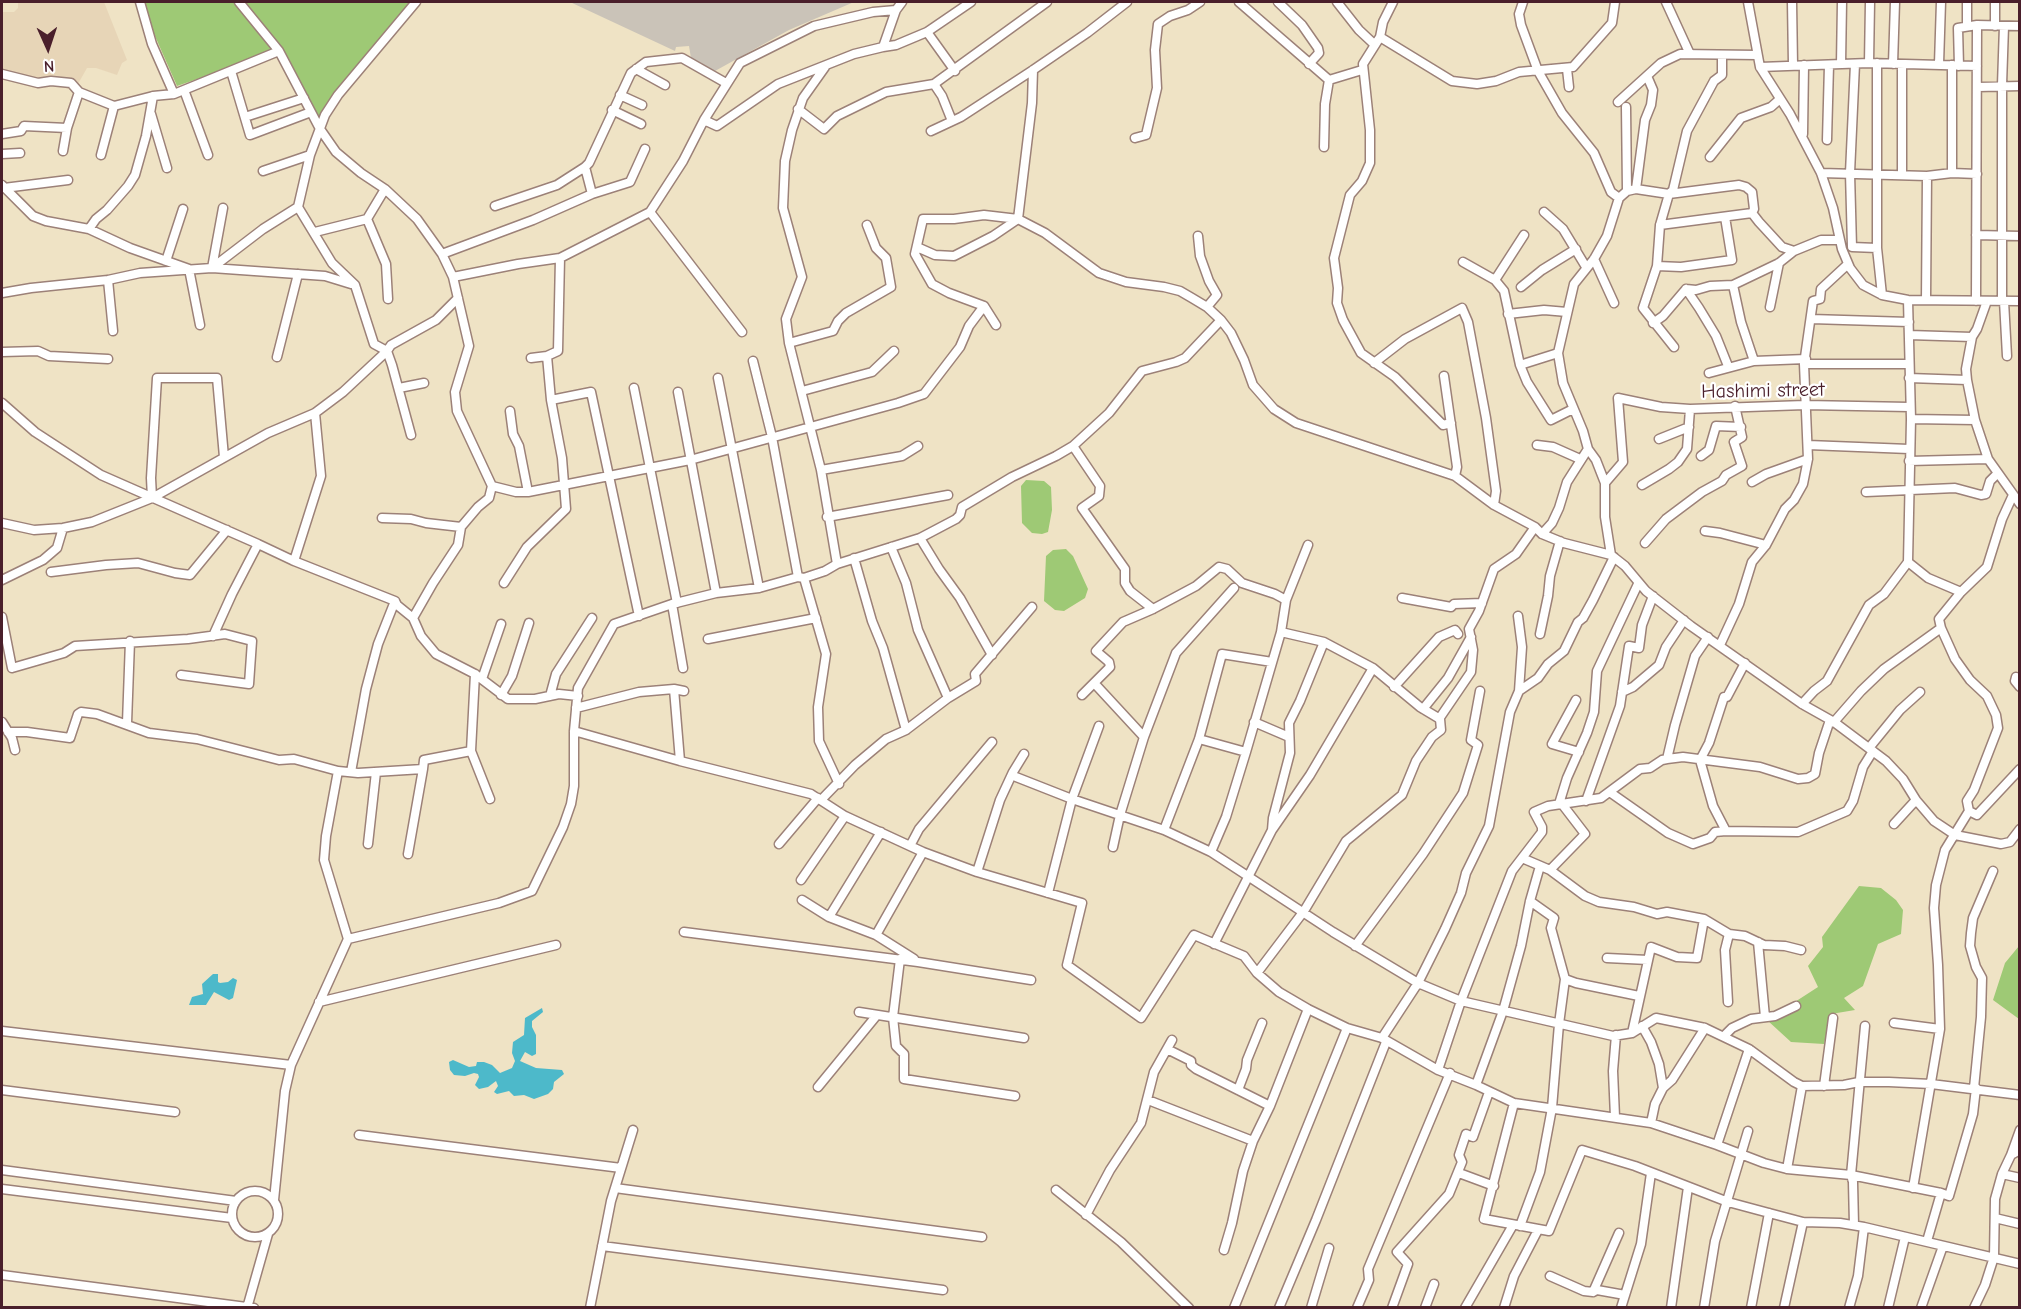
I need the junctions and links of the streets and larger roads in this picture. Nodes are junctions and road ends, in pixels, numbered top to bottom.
1 (140, 2) edge
2 (239, 2) edge
3 (416, 2) edge
4 (902, 2) edge
5 (971, 2) edge
6 (1047, 2) edge
7 (1126, 2) edge
8 (1200, 2) edge
9 (1239, 2) edge
10 (1278, 2) edge
11 (1337, 2) edge
12 (1393, 2) edge
13 (1523, 2) edge
14 (1615, 2) edge
15 (1666, 2) edge
16 (1748, 2) edge
17 (1792, 2) edge
18 (1842, 2) edge
19 (1870, 2) edge
20 (1895, 2) edge
21 (1941, 2) edge
22 (1967, 2) edge
23 (1995, 2) edge
24 (896, 10) junction
25 (1977, 25) junction
26 (1966, 26) junction
27 (2000, 26) junction
28 (2019, 26) edge
29 (927, 33) junction
30 (1378, 41) junction
31 (883, 46) junction
32 (279, 51) junction
33 (1689, 52) junction
34 (1722, 55) junction
35 (1757, 55) junction
36 (1874, 63) junction
37 (1309, 64) junction
38 (1841, 64) junction
39 (1855, 64) junction
40 (1897, 64) junction
41 (1939, 64) junction
42 (1793, 65) junction
43 (1804, 65) junction
44 (1829, 65) junction
45 (1956, 66) junction
46 (1977, 66) junction
47 (825, 67) junction
48 (1760, 67) junction
49 (636, 69) junction
50 (1567, 69) junction
51 (955, 70) junction
52 (1033, 70) junction
53 (1362, 70) junction
54 (231, 71) junction
55 (1538, 71) junction
56 (2, 75) edge
57 (1647, 76) junction
58 (1329, 80) junction
59 (726, 83) junction
60 (934, 84) junction
61 (665, 85) dead end
62 (2002, 85) junction
63 (2019, 86) edge
64 (1569, 87) dead end
65 (1978, 87) junction
66 (184, 90) junction
67 (78, 92) junction
68 (174, 94) junction
69 (620, 95) junction
70 (153, 96) junction
71 (304, 98) junction
72 (1780, 99) junction
73 (642, 105) dead end
74 (114, 106) junction
75 (798, 109) junction
76 (612, 110) junction
77 (311, 112) junction
78 (151, 113) junction
79 (245, 117) junction
80 (704, 120) junction
81 (952, 121) junction
82 (641, 124) dead end
83 (67, 128) junction
84 (320, 129) junction
85 (931, 131) dead end
86 (2, 134) edge
87 (1803, 136) junction
88 (1135, 138) dead end
89 (1827, 140) dead end
90 (1324, 147) dead end
91 (645, 149) dead end
92 (63, 151) dead end
93 (20, 153) dead end
94 (2, 154) edge
95 (208, 154) dead end
96 (101, 155) dead end
97 (310, 155) junction
98 (1710, 157) dead end
99 (585, 167) junction
100 (167, 168) dead end
101 (263, 171) dead end
102 (1821, 173) junction
103 (1850, 173) junction
104 (1876, 173) junction
105 (1952, 173) junction
106 (1902, 174) junction
107 (1977, 174) junction
108 (1927, 176) junction
109 (68, 180) dead end
110 (3, 186) edge
111 (385, 189) junction
112 (1636, 189) junction
113 (1627, 191) junction
114 (592, 194) junction
115 (1669, 194) junction
116 (1619, 198) junction
117 (495, 206) dead end
118 (298, 207) junction
119 (223, 208) dead end
120 (183, 209) dead end
121 (650, 212) junction
122 (1544, 212) dead end
123 (1752, 213) junction
124 (1725, 216) junction
125 (368, 219) junction
126 (1018, 219) junction
127 (867, 225) dead end
128 (1660, 225) junction
129 (89, 229) junction
130 (315, 232) junction
131 (1524, 235) dead end
132 (1976, 235) junction
133 (2001, 235) junction
134 (1198, 236) dead end
135 (2019, 236) edge
136 (1839, 240) junction
137 (917, 247) junction
138 (1878, 248) junction
139 (1576, 249) junction
140 (1794, 251) junction
141 (442, 254) junction
142 (560, 258) junction
143 (1594, 259) junction
144 (166, 261) junction
145 (1462, 262) dead end
146 (332, 263) junction
147 (1779, 263) junction
148 (1848, 264) junction
149 (1657, 266) junction
150 (1586, 267) junction
151 (212, 268) junction
152 (189, 269) junction
153 (298, 274) junction
154 (325, 276) junction
155 (453, 277) junction
156 (108, 280) junction
157 (1496, 280) junction
158 (355, 285) junction
159 (1733, 285) junction
160 (1521, 287) dead end
161 (1686, 289) junction
162 (2, 293) edge
163 (1882, 295) junction
164 (458, 298) junction
165 (388, 299) dead end
166 (1908, 300) junction
167 (1926, 300) junction
168 (1976, 301) junction
169 (1987, 301) junction
170 (2003, 301) junction
171 (2019, 301) edge
172 (1614, 303) dead end
173 (984, 306) junction
174 (1207, 307) junction
175 (1770, 308) dead end
176 (1567, 312) junction
177 (1508, 314) junction
178 (1811, 319) junction
179 (1221, 320) junction
180 (1909, 322) junction
181 (1653, 323) junction
182 (200, 325) dead end
183 (996, 325) dead end
184 (113, 331) dead end
185 (742, 332) dead end
186 (1909, 335) junction
187 (1972, 337) junction
188 (789, 343) junction
189 (1674, 347) dead end
190 (2, 351) edge
191 (387, 351) junction
192 (894, 351) dead end
193 (1558, 353) junction
194 (546, 356) junction
195 (2007, 356) dead end
196 (277, 357) dead end
197 (531, 358) dead end
198 (108, 359) dead end
199 (753, 361) dead end
200 (1754, 361) junction
201 (1805, 362) junction
202 (1374, 363) junction
203 (1909, 364) junction
204 (1520, 365) junction
205 (1728, 366) junction
206 (1709, 373) dead end
207 (1444, 376) dead end
208 (718, 378) dead end
209 (1909, 378) junction
210 (1966, 380) junction
211 (424, 383) dead end
212 (399, 388) junction
213 (634, 388) dead end
214 (802, 391) junction
215 (678, 392) dead end
216 (551, 400) junction
217 (2, 403) edge
218 (1805, 405) junction
219 (1736, 406) junction
220 (1910, 407) junction
221 (1573, 409) junction
222 (1690, 409) junction
223 (510, 411) dead end
224 (315, 413) junction
225 (1911, 419) junction
226 (1975, 420) junction
227 (1451, 423) junction
228 (811, 427) junction
229 (1689, 427) junction
230 (1740, 427) junction
231 (411, 435) dead end
232 (772, 437) junction
233 (1659, 439) dead end
234 (1537, 445) dead end
235 (1808, 445) junction
236 (918, 446) dead end
237 (1073, 446) junction
238 (732, 449) junction
239 (1588, 449) junction
240 (1909, 449) junction
241 (1701, 456) dead end
242 (224, 457) junction
243 (1580, 459) junction
244 (1808, 459) junction
245 (1988, 459) junction
246 (690, 460) junction
247 (1909, 461) junction
248 (650, 466) junction
249 (821, 470) junction
250 (1998, 472) junction
251 (609, 474) junction
252 (1455, 476) junction
253 (1752, 482) dead end
254 (1605, 483) junction
255 (563, 484) junction
256 (1641, 485) dead end
257 (492, 486) junction
258 (1908, 489) junction
259 (528, 492) junction
260 (1866, 492) dead end
261 (948, 495) dead end
262 (2013, 495) junction
263 (152, 498) junction
264 (2019, 504) edge
265 (1494, 505) junction
266 (827, 517) junction
267 (382, 518) dead end
268 (2, 523) edge
269 (461, 527) junction
270 (1535, 527) junction
271 (63, 528) junction
272 (227, 530) junction
273 (1704, 531) dead end
274 (1542, 534) junction
275 (920, 538) junction
276 (1560, 541) junction
277 (1645, 543) dead end
278 (258, 544) junction
279 (1308, 545) dead end
280 (1766, 545) junction
281 (891, 547) junction
282 (1613, 556) junction
283 (854, 558) junction
284 (294, 561) junction
285 (1908, 562) junction
286 (837, 564) junction
287 (51, 572) dead end
288 (801, 578) junction
289 (2, 580) edge
290 (504, 583) dead end
291 (1638, 584) junction
292 (759, 588) junction
293 (1234, 588) dead end
294 (1961, 592) junction
295 (716, 593) junction
296 (1653, 596) junction
297 (1402, 598) dead end
298 (1286, 600) junction
299 (395, 601) junction
300 (1482, 603) junction
301 (674, 604) junction
302 (1032, 607) dead end
303 (1153, 609) junction
304 (2, 616) edge
305 (639, 616) junction
306 (1518, 616) dead end
307 (413, 618) junction
308 (592, 618) dead end
309 (816, 618) junction
310 (1684, 620) junction
311 (529, 623) dead end
312 (501, 624) dead end
313 (1941, 628) junction
314 (1281, 632) junction
315 (1458, 634) dead end
316 (1540, 634) dead end
317 (213, 636) junction
318 (1470, 637) junction
319 (1708, 637) junction
320 (708, 639) dead end
321 (130, 641) junction
322 (1324, 642) junction
323 (1720, 645) junction
324 (992, 655) junction
325 (1272, 662) junction
326 (1745, 663) junction
327 (683, 668) dead end
328 (1373, 668) junction
329 (181, 675) dead end
330 (478, 676) junction
331 (2016, 677) dead end
332 (1095, 684) junction
333 (1394, 687) junction
334 (2019, 687) edge
335 (674, 689) junction
336 (684, 691) dead end
337 (1480, 691) dead end
338 (1519, 691) junction
339 (1622, 692) junction
340 (1920, 692) dead end
341 (501, 695) junction
342 (1083, 695) dead end
343 (550, 696) junction
344 (578, 696) junction
345 (948, 698) junction
346 (1576, 700) dead end
347 (1802, 704) junction
348 (576, 708) junction
349 (1423, 709) junction
350 (1439, 719) junction
351 (2, 722) edge
352 (1254, 722) junction
353 (1834, 722) junction
354 (128, 723) junction
355 (1099, 726) dead end
356 (906, 730) junction
357 (574, 731) junction
358 (8, 732) junction
359 (1144, 736) junction
360 (1289, 737) junction
361 (1199, 739) junction
362 (992, 742) dead end
363 (15, 750) dead end
364 (1871, 750) junction
365 (471, 751) junction
366 (1246, 752) junction
367 (1579, 752) junction
368 (1024, 754) dead end
369 (1667, 759) junction
370 (1700, 760) junction
371 (680, 761) junction
372 (423, 769) junction
373 (2019, 769) edge
374 (338, 771) junction
375 (351, 772) junction
376 (376, 772) junction
377 (1016, 777) dead end
378 (839, 784) junction
379 (1611, 792) junction
380 (490, 799) dead end
381 (820, 799) junction
382 (1072, 799) junction
383 (1916, 800) junction
384 (1586, 801) junction
385 (1560, 804) junction
386 (1969, 810) junction
387 (1120, 815) junction
388 (845, 816) junction
389 (1894, 824) dead end
390 (2019, 829) edge
391 (1164, 830) junction
392 (1272, 830) junction
393 (1726, 831) junction
394 (880, 832) junction
395 (1955, 836) junction
396 (368, 844) dead end
397 (779, 844) dead end
398 (910, 846) junction
399 (1113, 848) dead end
400 (923, 852) junction
401 (1211, 852) junction
402 (408, 855) dead end
403 (1522, 858) junction
404 (1540, 866) junction
405 (1550, 870) junction
406 (1993, 871) dead end
407 (977, 872) junction
408 (1248, 875) junction
409 (801, 880) dead end
410 (1048, 893) junction
411 (802, 900) dead end
412 (1530, 901) junction
413 (1304, 911) junction
414 (829, 917) junction
415 (1704, 920) junction
416 (684, 932) dead end
417 (1729, 934) junction
418 (876, 935) junction
419 (348, 939) junction
420 (1758, 942) junction
421 (1214, 944) junction
422 (556, 945) dead end
423 (1355, 946) junction
424 (1801, 950) dead end
425 (1608, 958) dead end
426 (900, 959) junction
427 (1648, 960) junction
428 (918, 962) junction
429 (1257, 973) junction
430 (1566, 978) junction
431 (1031, 980) dead end
432 (1418, 983) junction
433 (1639, 996) junction
434 (1461, 1001) junction
435 (319, 1002) junction
436 (1728, 1002) dead end
437 (1796, 1006) dead end
438 (1308, 1009) junction
439 (1503, 1011) junction
440 (859, 1012) dead end
441 (877, 1015) junction
442 (893, 1017) junction
443 (1765, 1017) junction
444 (1833, 1017) dead end
445 (1262, 1023) dead end
446 (1894, 1023) dead end
447 (1559, 1024) junction
448 (1642, 1026) junction
449 (1864, 1026) dead end
450 (1347, 1028) junction
451 (1705, 1028) junction
452 (1940, 1029) junction
453 (2, 1031) edge
454 (1632, 1033) junction
455 (1616, 1035) junction
456 (1724, 1036) junction
457 (1024, 1038) dead end
458 (1172, 1040) dead end
459 (1384, 1040) junction
460 (1167, 1049) junction
461 (1749, 1049) junction
462 (291, 1065) junction
463 (1438, 1070) junction
464 (1450, 1073) junction
465 (1859, 1082) junction
466 (1931, 1084) junction
467 (1476, 1085) junction
468 (1802, 1086) junction
469 (1824, 1086) junction
470 (818, 1087) dead end
471 (1663, 1088) junction
472 (1975, 1088) junction
473 (2, 1090) edge
474 (1238, 1090) junction
475 (1489, 1092) junction
476 (2019, 1095) edge
477 (1015, 1096) dead end
478 (1148, 1100) junction
479 (1514, 1103) junction
480 (1270, 1106) junction
481 (1552, 1108) junction
482 (175, 1112) dead end
483 (1615, 1117) junction
484 (1651, 1123) junction
485 (633, 1130) dead end
486 (2019, 1130) edge
487 (1748, 1131) dead end
488 (359, 1135) dead end
489 (1253, 1141) junction
490 (1717, 1145) junction
491 (2019, 1150) edge
492 (1741, 1155) junction
493 (2011, 1155) junction
494 (621, 1168) junction
495 (1787, 1169) junction
496 (2, 1170) edge
497 (1459, 1173) junction
498 (1651, 1173) junction
499 (2002, 1174) junction
500 (1851, 1175) junction
501 (2019, 1178) edge
502 (1494, 1186) junction
503 (1688, 1187) junction
504 (615, 1188) junction
505 (1913, 1188) junction
506 (2, 1189) edge
507 (1056, 1190) dead end
508 (1941, 1193) junction
509 (274, 1200) junction
510 (236, 1201) junction
511 (1728, 1202) junction
512 (1769, 1213) junction
513 (1086, 1215) junction
514 (232, 1218) junction
515 (1995, 1218) junction
516 (1803, 1222) junction
517 (2019, 1224) edge
518 (1517, 1226) junction
519 (1859, 1226) junction
520 (1538, 1230) junction
521 (1618, 1233) dead end
522 (268, 1234) junction
523 (982, 1237) dead end
524 (1905, 1237) junction
525 (1927, 1241) junction
526 (602, 1246) junction
527 (1943, 1246) junction
528 (1329, 1248) dead end
529 (1224, 1250) dead end
530 (1994, 1257) junction
531 (2019, 1264) edge
532 (2, 1275) edge
533 (1550, 1276) dead end
534 (1434, 1284) dead end
535 (943, 1290) dead end
536 (1593, 1292) junction
537 (1625, 1295) junction
538 (250, 1307) edge
539 (590, 1308) edge
540 (1189, 1308) edge
541 (1234, 1308) edge
542 (1279, 1308) edge
543 (1311, 1308) edge
544 (1357, 1308) edge
545 (1392, 1308) edge
546 (1425, 1308) edge
547 (1464, 1308) edge
548 (1504, 1308) edge
549 (1621, 1308) edge
550 (1671, 1308) edge
551 (1704, 1308) edge
552 (1751, 1308) edge
553 (1784, 1308) edge
554 (1849, 1308) edge
555 (1888, 1308) edge
556 (1922, 1308) edge
557 (1974, 1308) edge

1 - 68 street
2 - 32 street
3 - 84 street
4 - 24 street
5 - 29 street
6 - 51 street
7 - 52 street
8 - 88 street
9 - 37 street
10 - 37 street
11 - 30 street
12 - 30 street
13 - 55 street
14 - 50 street
15 - 33 street
16 - 35 street
17 - 42 street
18 - 38 street
19 - 36 street
20 - 40 street
21 - 41 street
22 - 26 street
23 - 27 street
24 - 31 street
24 - 59 street
25 - 26 street
25 - 27 street
25 - 46 street
26 - 45 street
27 - 28 street
27 - 62 street
29 - 31 street
29 - 51 street
30 - 53 street
30 - 55 street
31 - 47 street
32 - 54 street
32 - 71 street
33 - 34 street
33 - 57 street
34 - 35 street
34 - 115 street
35 - 48 street
36 - 39 street
36 - 40 street
36 - 104 street
37 - 58 street
38 - 39 street
38 - 44 street
39 - 103 street
40 - 41 street
40 - 106 street
41 - 45 street
42 - 43 street
42 - 48 street
43 - 44 street
43 - 87 street
44 - 89 street
45 - 46 street
45 - 105 street
46 - 65 street
47 - 75 street
47 - 80 street
48 - 72 street
49 - 59 street
49 - 61 street
49 - 69 street
50 - 55 street
50 - 64 street
51 - 60 street
52 - 81 street
52 - 126 street
53 - 58 street
53 - 202 street
54 - 66 street
54 - 79 street
55 - 116 street
56 - 67 street
57 - 112 street
57 - 113 street
58 - 90 street
59 - 80 street
60 - 75 street
60 - 81 street
62 - 63 street
62 - 65 street
62 - 133 street
65 - 107 street
66 - 68 street
66 - 95 street
67 - 74 street
67 - 83 street
68 - 70 street
69 - 73 street
69 - 76 street
70 - 74 street
70 - 78 street
71 - 77 street
71 - 79 street
72 - 87 street
72 - 98 street
74 - 96 street
75 - 188 street
76 - 82 street
76 - 99 street
77 - 79 street
77 - 84 street
78 - 100 street
78 - 129 street
80 - 121 street
81 - 85 street
83 - 86 street
83 - 92 street
84 - 97 street
84 - 111 street
87 - 102 street
91 - 114 street
93 - 94 street
97 - 101 street
97 - 118 street
99 - 114 street
99 - 117 street
102 - 103 street
102 - 136 street
103 - 104 street
103 - 138 street
104 - 106 street
104 - 138 street
105 - 107 street
105 - 108 street
106 - 108 street
107 - 132 street
108 - 167 street
109 - 110 street
110 - 129 street
111 - 125 street
111 - 141 street
112 - 113 street
112 - 115 street
113 - 116 street
114 - 141 street
115 - 123 street
115 - 128 street
116 - 143 street
118 - 130 street
118 - 151 street
119 - 151 street
120 - 144 street
121 - 142 street
121 - 185 street
122 - 139 street
123 - 124 street
123 - 140 street
124 - 128 street
124 - 149 street
125 - 130 street
125 - 165 street
126 - 137 street
126 - 137 street
126 - 174 street
127 - 188 street
128 - 149 street
129 - 144 street
130 - 146 street
131 - 157 street
132 - 133 street
132 - 168 street
133 - 135 street
133 - 170 street
134 - 174 street
136 - 140 street
136 - 148 street
137 - 173 street
138 - 163 street
139 - 150 street
139 - 160 street
140 - 147 street
141 - 155 street
142 - 155 street
142 - 194 street
143 - 150 street
143 - 172 street
144 - 152 street
145 - 157 street
146 - 154 street
146 - 158 street
147 - 159 street
147 - 175 street
148 - 163 street
148 - 178 street
149 - 181 street
150 - 176 street
151 - 152 street
151 - 153 street
152 - 156 street
152 - 182 street
153 - 154 street
153 - 196 street
154 - 158 street
155 - 164 street
156 - 162 street
156 - 184 street
157 - 177 street
158 - 191 street
159 - 161 street
159 - 200 street
161 - 181 street
161 - 205 street
163 - 166 street
164 - 191 street
164 - 257 street
166 - 167 street
166 - 180 street
167 - 168 street
168 - 169 street
169 - 170 street
169 - 187 street
170 - 171 street
170 - 195 street
173 - 183 street
173 - 228 street
174 - 179 street
176 - 177 street
176 - 193 street
177 - 204 street
178 - 180 street
178 - 201 street
179 - 237 street
179 - 252 street
180 - 186 street
181 - 189 street
186 - 187 street
186 - 203 street
187 - 210 street
188 - 214 street
190 - 198 street
191 - 212 street
191 - 224 street
192 - 214 street
193 - 204 street
193 - 221 street
194 - 197 street
194 - 216 street
199 - 232 street
200 - 201 street
200 - 205 street
201 - 203 street
201 - 218 street
202 - 227 street
202 - 265 street
203 - 209 street
204 - 221 street
205 - 206 street
207 - 227 street
208 - 238 street
209 - 210 street
209 - 220 street
210 - 226 street
211 - 212 street
212 - 231 street
213 - 248 street
214 - 228 street
215 - 246 street
216 - 251 street
216 - 255 street
217 - 263 street
218 - 219 street, Hashimi street
218 - 220 street, Hashimi street
218 - 235 street
219 - 222 street, Hashimi street
219 - 230 street
220 - 225 street
221 - 239 street
222 - 229 street
222 - 254 street, Hashimi street
223 - 259 street
224 - 242 street
224 - 284 street
225 - 226 street
225 - 240 street
226 - 245 street
227 - 252 street
228 - 232 street
228 - 249 street
229 - 233 street
229 - 256 street
230 - 241 street
230 - 277 street
232 - 238 street
232 - 288 street
234 - 243 street
235 - 240 street
235 - 244 street
236 - 249 street
237 - 275 street
237 - 303 street
238 - 246 street
238 - 292 street
239 - 243 street
239 - 254 street
240 - 247 street
242 - 263 street
242 - 263 street
243 - 274 street
244 - 253 street
244 - 280 street
245 - 247 street
245 - 250 street
246 - 248 street
246 - 295 street
247 - 258 street
248 - 251 street
248 - 301 street
249 - 266 street
250 - 258 street
250 - 262 street
251 - 255 street
251 - 305 street
252 - 265 street
254 - 282 street
255 - 259 street
255 - 290 street
257 - 259 street
257 - 269 street
258 - 260 street
258 - 285 street
261 - 266 street
262 - 264 street
262 - 294 street
263 - 271 street
263 - 272 street
265 - 270 street
266 - 286 street
267 - 269 street
268 - 271 street
269 - 307 street
270 - 274 street
270 - 300 street
271 - 289 street
272 - 278 street
272 - 287 street
273 - 280 street
274 - 276 street
275 - 281 street
275 - 324 street
276 - 282 street
276 - 316 street
278 - 284 street
278 - 317 street
279 - 298 street
280 - 323 street
281 - 283 street
281 - 345 street
282 - 291 street
282 - 338 street
283 - 286 street
283 - 356 street
284 - 299 street
285 - 294 street
285 - 347 street
286 - 288 street
288 - 292 street
288 - 309 street
291 - 296 street
291 - 367 street
292 - 295 street
293 - 359 street
294 - 313 street
295 - 301 street
296 - 310 street
296 - 339 street
297 - 300 street
298 - 303 street
298 - 314 street
299 - 307 street
299 - 375 street
300 - 318 street
301 - 305 street
301 - 327 street
302 - 324 street
303 - 332 street
304 - 321 street
305 - 344 street
306 - 338 street
307 - 330 street
308 - 343 street
309 - 320 street
309 - 378 street
310 - 319 street
310 - 339 street
311 - 341 street
312 - 330 street
313 - 353 street
313 - 386 street
314 - 322 street
314 - 325 street
315 - 333 street
317 - 321 street
317 - 329 street
318 - 349 street
318 - 350 street
319 - 323 street
319 - 369 street
321 - 354 street
322 - 328 street
322 - 360 street
323 - 326 street
324 - 345 street
325 - 352 street
325 - 361 street
326 - 347 street
326 - 370 street
328 - 333 street
328 - 392 street
330 - 341 street
330 - 365 street
331 - 334 street
332 - 342 street
332 - 359 street
333 - 349 street
335 - 336 street
335 - 348 street
335 - 371 street
337 - 423 street
338 - 432 street
339 - 384 street
340 - 364 street
341 - 343 street
343 - 344 street
344 - 348 street
345 - 356 street
346 - 367 street
347 - 353 street
348 - 357 street
349 - 350 street
350 - 413 street
351 - 358 street
352 - 360 street
352 - 366 street
353 - 364 street
353 - 370 street
354 - 358 street
354 - 374 street
355 - 382 street
356 - 378 street
357 - 371 street
357 - 419 street
358 - 363 street
359 - 387 street
360 - 392 street
361 - 366 street
361 - 391 street
362 - 398 street
364 - 383 street
364 - 393 street
365 - 372 street
365 - 380 street
366 - 401 street
367 - 385 street
368 - 407 street
369 - 370 street
369 - 379 street
370 - 393 street
371 - 381 street
372 - 376 street
372 - 402 street
373 - 386 street
374 - 375 street
374 - 419 street
375 - 376 street
376 - 396 street
377 - 382 street
378 - 381 street
379 - 384 street
379 - 393 street
381 - 388 street
381 - 397 street
382 - 387 street
382 - 410 street
383 - 389 street
383 - 395 street
384 - 385 street
385 - 403 street
385 - 405 street
386 - 395 street
387 - 391 street
387 - 399 street
388 - 394 street
388 - 409 street
390 - 395 street
391 - 401 street
392 - 408 street
394 - 398 street
394 - 414 street
395 - 452 street
398 - 400 street
400 - 407 street
400 - 418 street
401 - 408 street
403 - 404 street
403 - 434 street
404 - 405 street
404 - 412 street
405 - 415 street
406 - 472 street
407 - 410 street
408 - 413 street
408 - 421 street
410 - 421 street
411 - 414 street
412 - 430 street
412 - 439 street
413 - 423 street
413 - 429 street
414 - 418 street
415 - 417 street
415 - 427 street
416 - 426 street
417 - 420 street
417 - 436 street
418 - 428 street
419 - 435 street
420 - 424 street
420 - 443 street
421 - 429 street
422 - 435 street
423 - 432 street
425 - 427 street
426 - 428 street
426 - 442 street
427 - 433 street
428 - 431 street
429 - 438 street
430 - 433 street
430 - 447 street
432 - 434 street
432 - 459 street
433 - 454 street
434 - 439 street
434 - 463 street
435 - 462 street
437 - 443 street
438 - 450 street
438 - 480 street
439 - 447 street
439 - 467 street
440 - 441 street
441 - 442 street
441 - 470 street
442 - 457 street
442 - 477 street
443 - 456 street
444 - 469 street
445 - 474 street
446 - 452 street
447 - 455 street
447 - 481 street
448 - 451 street
448 - 454 street
448 - 471 street
449 - 465 street
450 - 459 street
450 - 541 street
451 - 456 street
451 - 471 street
452 - 466 street
453 - 462 street
454 - 455 street
455 - 483 street
456 - 461 street
458 - 460 street
459 - 463 street
459 - 542 street
460 - 474 street
460 - 478 street
461 - 468 street
461 - 490 street
462 - 509 street
463 - 464 street
464 - 467 street
464 - 544 street
465 - 466 street
465 - 469 street
465 - 500 street
466 - 472 street
466 - 505 street
467 - 475 street
468 - 469 street
468 - 495 street
471 - 484 street
472 - 476 street
472 - 508 street
473 - 482 street
474 - 480 street
475 - 479 street
475 - 497 street
478 - 489 street
478 - 513 street
479 - 481 street
479 - 502 street
480 - 489 street
481 - 483 street
481 - 518 street
483 - 484 street
484 - 490 street
485 - 494 street
486 - 493 street
487 - 492 street
488 - 494 street
489 - 529 street
490 - 492 street
491 - 493 street
492 - 495 street
492 - 511 street
493 - 499 street
494 - 504 street
495 - 500 street
496 - 510 street
497 - 502 street
497 - 545 street
498 - 503 street
498 - 520 street
498 - 537 street
499 - 501 street
499 - 515 street
500 - 505 street
500 - 519 street
502 - 518 street
503 - 511 street
503 - 550 street
504 - 523 street
504 - 526 street
505 - 508 street
506 - 514 street
507 - 513 street
508 - 525 street
509 - 510 street
509 - 522 street
510 - 514 street
511 - 512 street
511 - 551 street
512 - 516 street
512 - 552 street
513 - 540 street
514 - 522 street
515 - 517 street
515 - 530 street
516 - 519 street
516 - 553 street
518 - 520 street
518 - 547 street
519 - 524 street
519 - 554 street
520 - 548 street
521 - 536 street
522 - 538 street
524 - 525 street
524 - 555 street
525 - 527 street
526 - 535 street
526 - 539 street
527 - 530 street
527 - 556 street
528 - 543 street
530 - 531 street
530 - 557 street
532 - 538 street
533 - 536 street
534 - 546 street
536 - 537 street
537 - 549 street

